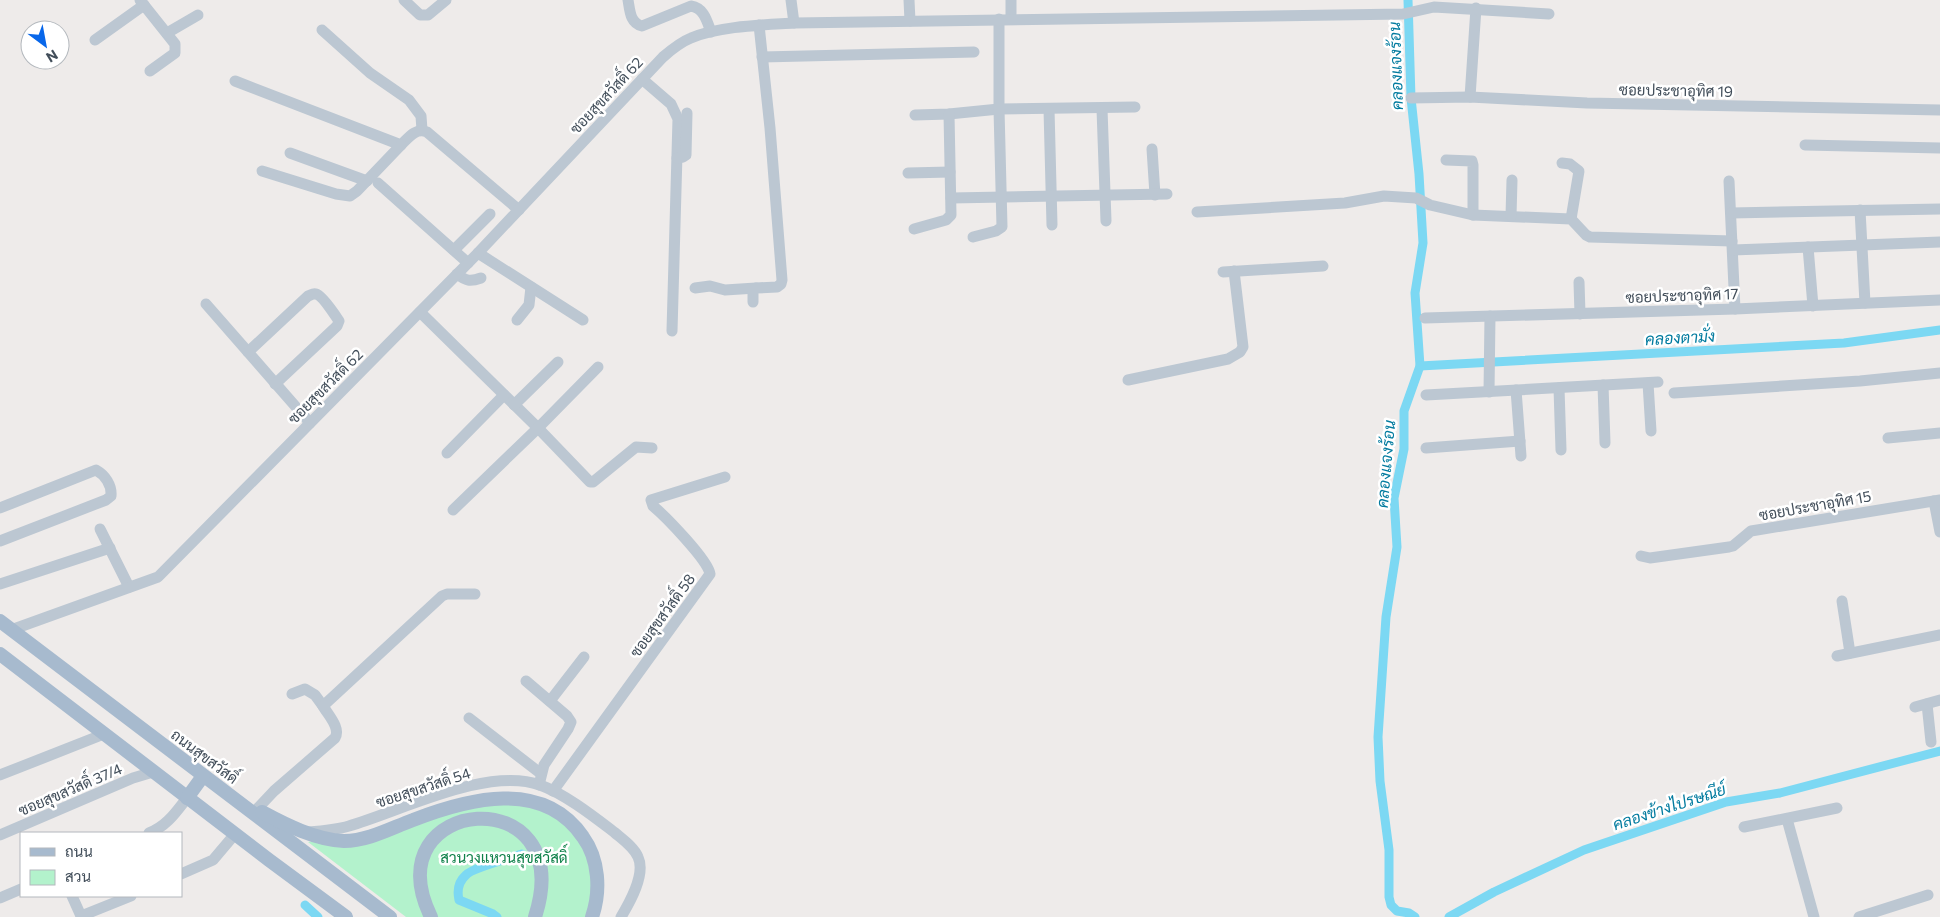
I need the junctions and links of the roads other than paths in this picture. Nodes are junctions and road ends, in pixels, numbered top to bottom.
1 (404, 0) edge
2 (446, 0) edge
3 (628, 0) edge
4 (792, 0) edge
5 (909, 0) edge
6 (1011, 0) edge
7 (142, 2) edge
8 (1476, 8) junction
9 (198, 14) dead end
10 (1549, 14) dead end
11 (1005, 19) junction
12 (910, 21) junction
13 (794, 23) junction
14 (759, 26) junction
15 (322, 30) dead end
16 (711, 32) junction
17 (167, 33) junction
18 (95, 40) dead end
19 (974, 52) dead end
20 (762, 57) junction
21 (150, 71) dead end
22 (642, 79) junction
23 (235, 80) dead end
24 (1470, 97) junction
25 (1411, 98) dead end
26 (1135, 107) dead end
27 (999, 109) junction
28 (1049, 109) junction
29 (1102, 109) junction
30 (1940, 110) edge
31 (687, 113) dead end
32 (949, 114) junction
33 (915, 116) dead end
34 (422, 130) junction
35 (400, 145) junction
36 (1805, 145) dead end
37 (1940, 148) edge
38 (1152, 149) dead end
39 (290, 153) dead end
40 (677, 158) junction
41 (1446, 160) dead end
42 (1562, 164) dead end
43 (262, 171) dead end
44 (950, 172) junction
45 (908, 173) dead end
46 (1512, 180) dead end
47 (1730, 181) dead end
48 (372, 182) junction
49 (1105, 196) junction
50 (1052, 197) junction
51 (951, 198) junction
52 (1001, 198) junction
53 (1940, 208) edge
54 (519, 210) junction
55 (1860, 210) junction
56 (1197, 212) dead end
57 (1731, 213) junction
58 (490, 214) dead end
59 (1472, 215) junction
60 (1511, 216) junction
61 (1571, 219) junction
62 (1106, 221) dead end
63 (1052, 225) dead end
64 (914, 229) dead end
65 (973, 237) dead end
66 (1940, 242) edge
67 (1732, 245) junction
68 (1862, 245) junction
69 (1808, 247) junction
70 (454, 250) junction
71 (478, 253) junction
72 (468, 263) junction
73 (1323, 266) dead end
74 (457, 274) junction
75 (481, 278) dead end
76 (1579, 282) dead end
77 (531, 287) junction
78 (695, 288) dead end
79 (756, 288) junction
80 (1940, 300) edge
81 (753, 302) dead end
82 (1865, 303) junction
83 (206, 304) dead end
84 (1813, 306) junction
85 (1735, 309) junction
86 (420, 312) junction
87 (1580, 314) junction
88 (1490, 316) junction
89 (1425, 318) dead end
90 (517, 320) dead end
91 (583, 320) dead end
92 (672, 331) dead end
93 (248, 352) junction
94 (558, 362) dead end
95 (598, 367) dead end
96 (1940, 373) edge
97 (1128, 380) dead end
98 (275, 384) junction
99 (1603, 386) junction
100 (1559, 388) junction
101 (1516, 390) junction
102 (1489, 392) junction
103 (1674, 393) dead end
104 (504, 395) junction
105 (1426, 395) dead end
106 (514, 405) junction
107 (310, 423) junction
108 (538, 428) junction
109 (1651, 431) dead end
110 (1940, 433) edge
111 (1888, 438) dead end
112 (1520, 441) junction
113 (1605, 443) dead end
114 (652, 448) dead end
115 (1426, 448) dead end
116 (1561, 450) dead end
117 (447, 453) dead end
118 (1521, 456) dead end
119 (725, 477) dead end
120 (1937, 500) edge
121 (0, 508) edge
122 (453, 510) dead end
123 (100, 529) dead end
124 (1940, 532) edge
125 (0, 541) edge
126 (110, 548) junction
127 (1641, 556) dead end
128 (0, 584) edge
129 (129, 587) junction
130 (476, 594) dead end
131 (1842, 601) dead end
132 (5, 626) edge
133 (1940, 634) edge
134 (1850, 653) junction
135 (0, 654) edge
136 (1837, 656) dead end
137 (584, 657) dead end
138 (526, 682) dead end
139 (292, 694) dead end
140 (1940, 700) edge
141 (550, 701) junction
142 (1927, 704) junction
143 (323, 706) junction
144 (1915, 707) dead end
145 (469, 718) dead end
146 (104, 734) junction
147 (1931, 742) dead end
148 (153, 772) junction
149 (0, 776) edge
150 (203, 776) junction
151 (540, 779) junction
152 (553, 791) junction
153 (187, 798) junction
154 (235, 800) junction
155 (1837, 808) dead end
156 (257, 809) junction
157 (1788, 819) junction
158 (1744, 827) dead end
159 (152, 832) edge
160 (308, 832) junction
161 (235, 834) junction
162 (0, 835) edge
163 (182, 874) edge
164 (20, 889) edge
165 (1928, 895) dead end
166 (72, 897) edge
167 (129, 897) edge
168 (0, 898) edge
169 (346, 917) edge
170 (390, 917) edge
171 (431, 917) edge
172 (536, 917) edge
173 (592, 917) edge
174 (621, 917) edge
175 (1814, 917) edge
176 (1859, 917) edge

1 - 2 street
3 - 16 street
4 - 13 street
5 - 12 street
6 - 11 street
7 - 17 street
7 - 18 street
8 - 10 street, ซอยสุขสวัสดิ์ 62
8 - 11 street, ซอยสุขสวัสดิ์ 62
8 - 24 street
9 - 17 street
11 - 12 street, ซอยสุขสวัสดิ์ 62
11 - 27 street
12 - 13 street, ซอยสุขสวัสดิ์ 62
13 - 14 street, ซอยสุขสวัสดิ์ 62
14 - 16 street, ซอยสุขสวัสดิ์ 62
14 - 20 street
15 - 34 street
16 - 22 street, ซอยสุขสวัสดิ์ 62
17 - 21 street
19 - 20 street
20 - 79 street
22 - 40 street
22 - 54 street, ซอยสุขสวัสดิ์ 62
23 - 35 street
24 - 25 street, ซอยประชาอุทิศ 19
24 - 30 street, ซอยประชาอุทิศ 19
26 - 29 street
27 - 28 street
27 - 32 street
27 - 52 street
28 - 29 street
28 - 50 street
29 - 49 street
31 - 40 street
32 - 33 street
32 - 44 street
34 - 35 street
34 - 54 street
35 - 48 street
36 - 37 street
38 - 49 street
39 - 48 street
40 - 92 street
41 - 59 street
42 - 61 street
43 - 48 street
44 - 45 street
44 - 51 street
46 - 60 street
47 - 57 street
48 - 70 street
49 - 50 street
49 - 62 street
50 - 52 street
50 - 63 street
51 - 52 street
51 - 64 street
52 - 65 street
53 - 55 street
54 - 71 street, ซอยสุขสวัสดิ์ 62
55 - 57 street
55 - 68 street
56 - 59 street
57 - 67 street
58 - 70 street
59 - 60 street
60 - 61 street
61 - 67 street
66 - 68 street
67 - 69 street
67 - 85 street
68 - 69 street
68 - 82 street
69 - 84 street
70 - 72 street
71 - 72 street, ซอยสุขสวัสดิ์ 62
71 - 77 street
72 - 74 street, ซอยสุขสวัสดิ์ 62
73 - 97 street
74 - 75 street
74 - 86 street, ซอยสุขสวัสดิ์ 62
76 - 87 street
77 - 90 street
77 - 91 street
78 - 79 street
79 - 81 street
80 - 82 street, ซอยประชาอุทิศ 17
82 - 84 street, ซอยประชาอุทิศ 17
83 - 93 street
84 - 85 street, ซอยประชาอุทิศ 17
85 - 87 street, ซอยประชาอุทิศ 17
86 - 104 street
86 - 107 street, ซอยสุขสวัสดิ์ 62
87 - 88 street, ซอยประชาอุทิศ 17
88 - 89 street, ซอยประชาอุทิศ 17
88 - 102 street
93 - 98 street
93 - 98 street
94 - 106 street
95 - 108 street
96 - 103 street
98 - 107 street
99 - 100 street
99 - 109 street
99 - 113 street
100 - 101 street
100 - 116 street
101 - 102 street
101 - 112 street
102 - 105 street
104 - 106 street
104 - 117 street
106 - 108 street
107 - 129 street, ซอยสุขสวัสดิ์ 62
108 - 114 street
108 - 122 street
110 - 111 street
112 - 115 street
112 - 118 street
119 - 152 street, ซอยสุขสวัสดิ์ 58
120 - 124 street
120 - 127 street, ซอยประชาอุทิศ 15
121 - 125 street
123 - 126 street
126 - 128 street
126 - 129 street
129 - 132 street, ซอยสุขสวัสดิ์ 62
130 - 143 street
131 - 134 street
132 - 150 main road, ถนนสุขสวัสดิ์
133 - 134 street
134 - 136 street
135 - 146 main road
137 - 141 street
138 - 141 street
139 - 143 street
140 - 142 street
141 - 151 street
142 - 144 street
142 - 147 street
143 - 156 street
145 - 151 street
146 - 148 main road
146 - 149 street
148 - 153 main road
148 - 162 street, ซอยสุขสวัสดิ์ 37/4
150 - 153 main road
150 - 154 main road, ถนนสุขสวัสดิ์
151 - 152 street, ซอยสุขสวัสดิ์ 54
151 - 160 street, ซอยสุขสวัสดิ์ 54
152 - 174 street, ซอยสุขสวัสดิ์ 54
153 - 159 street
153 - 161 main road
154 - 156 main road
154 - 170 main road, ถนนสุขสวัสดิ์
155 - 157 street
156 - 160 main road
157 - 158 street
157 - 175 street
160 - 173 main road
161 - 163 street
161 - 169 main road
164 - 168 street
165 - 176 street
166 - 167 street
171 - 172 main road

